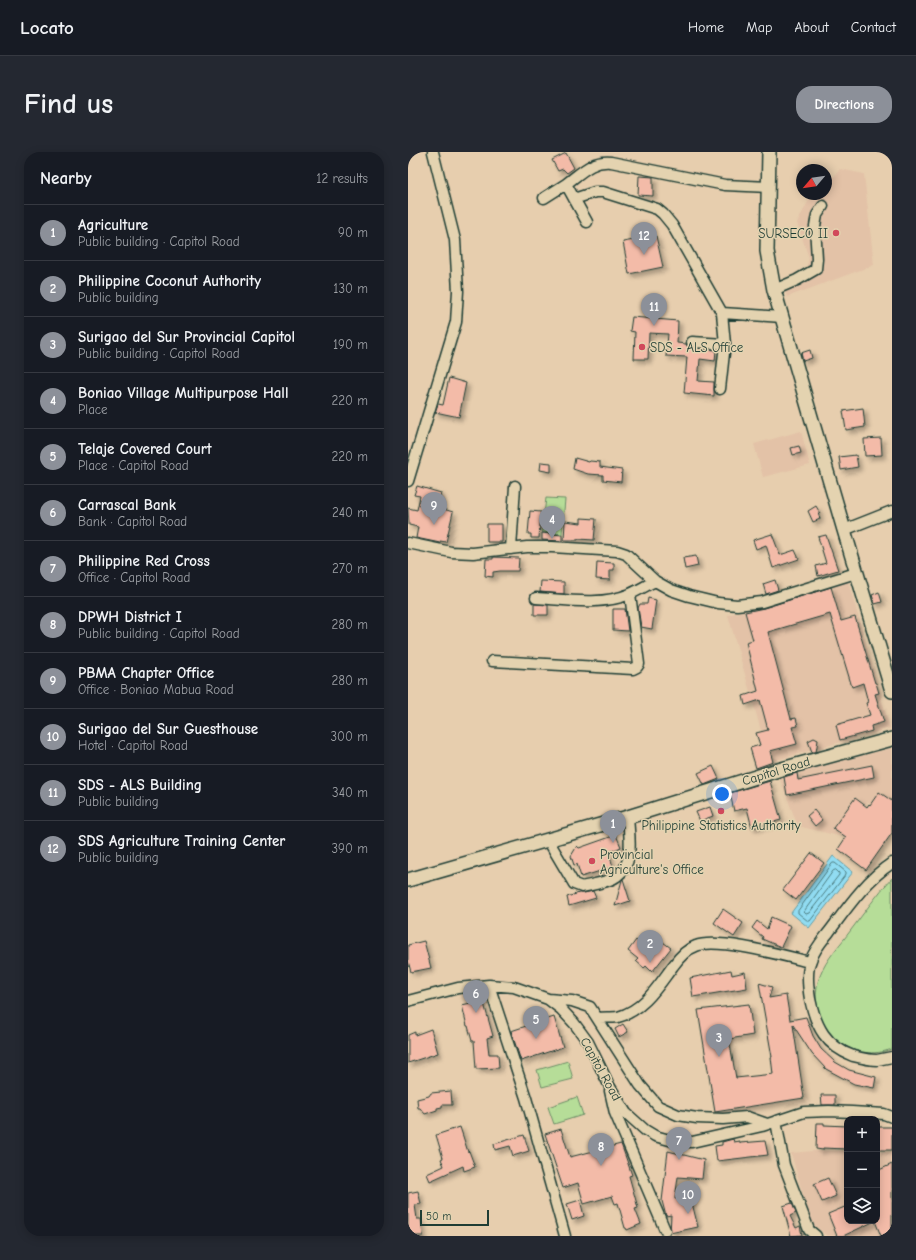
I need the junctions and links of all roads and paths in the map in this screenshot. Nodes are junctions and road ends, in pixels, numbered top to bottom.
1 (433, 152) edge
2 (769, 152) edge
3 (566, 184) junction
4 (769, 187) junction
5 (544, 198) dead end
6 (574, 198) junction
7 (823, 206) dead end
8 (587, 222) dead end
9 (774, 290) junction
10 (722, 313) junction
11 (782, 317) junction
12 (692, 342) dead end
13 (725, 344) junction
14 (720, 389) dead end
15 (408, 481) edge
16 (515, 486) dead end
17 (892, 511) edge
18 (844, 530) junction
19 (408, 543) edge
20 (511, 549) junction
21 (856, 573) junction
22 (655, 580) junction
23 (630, 594) junction
24 (536, 598) dead end
25 (492, 661) dead end
26 (892, 691) edge
27 (892, 739) edge
28 (628, 817) junction
29 (548, 840) junction
30 (892, 863) edge
31 (408, 880) edge
32 (810, 962) junction
33 (489, 985) junction
34 (548, 1000) junction
35 (408, 1001) edge
36 (597, 1018) junction
37 (892, 1057) edge
38 (610, 1087) junction
39 (892, 1117) edge
40 (772, 1123) junction
41 (665, 1230) dead end
42 (565, 1236) edge
43 (816, 1236) edge

1 - 15 street
2 - 4 main road
3 - 4 street
3 - 5 street
3 - 6 street
4 - 9 main road
6 - 8 street
6 - 10 street
7 - 9 street
9 - 11 main road
10 - 11 street
10 - 13 street
11 - 18 main road
12 - 13 street
13 - 14 street
16 - 20 street
17 - 18 street
18 - 21 main road
19 - 20 street
20 - 22 street
21 - 22 street
21 - 26 main road
22 - 23 street
23 - 24 street
23 - 25 street
27 - 28 main road, Capitol Road
28 - 29 main road, Capitol Road
28 - 29 street
29 - 31 main road, Capitol Road
30 - 32 street
32 - 36 street
32 - 37 street
33 - 34 street, Capitol Road
33 - 35 street, Capitol Road
33 - 42 street
34 - 36 street
34 - 38 street, Capitol Road
36 - 40 street
38 - 40 street, Capitol Road
38 - 41 street
39 - 40 street, Capitol Road
40 - 43 street

